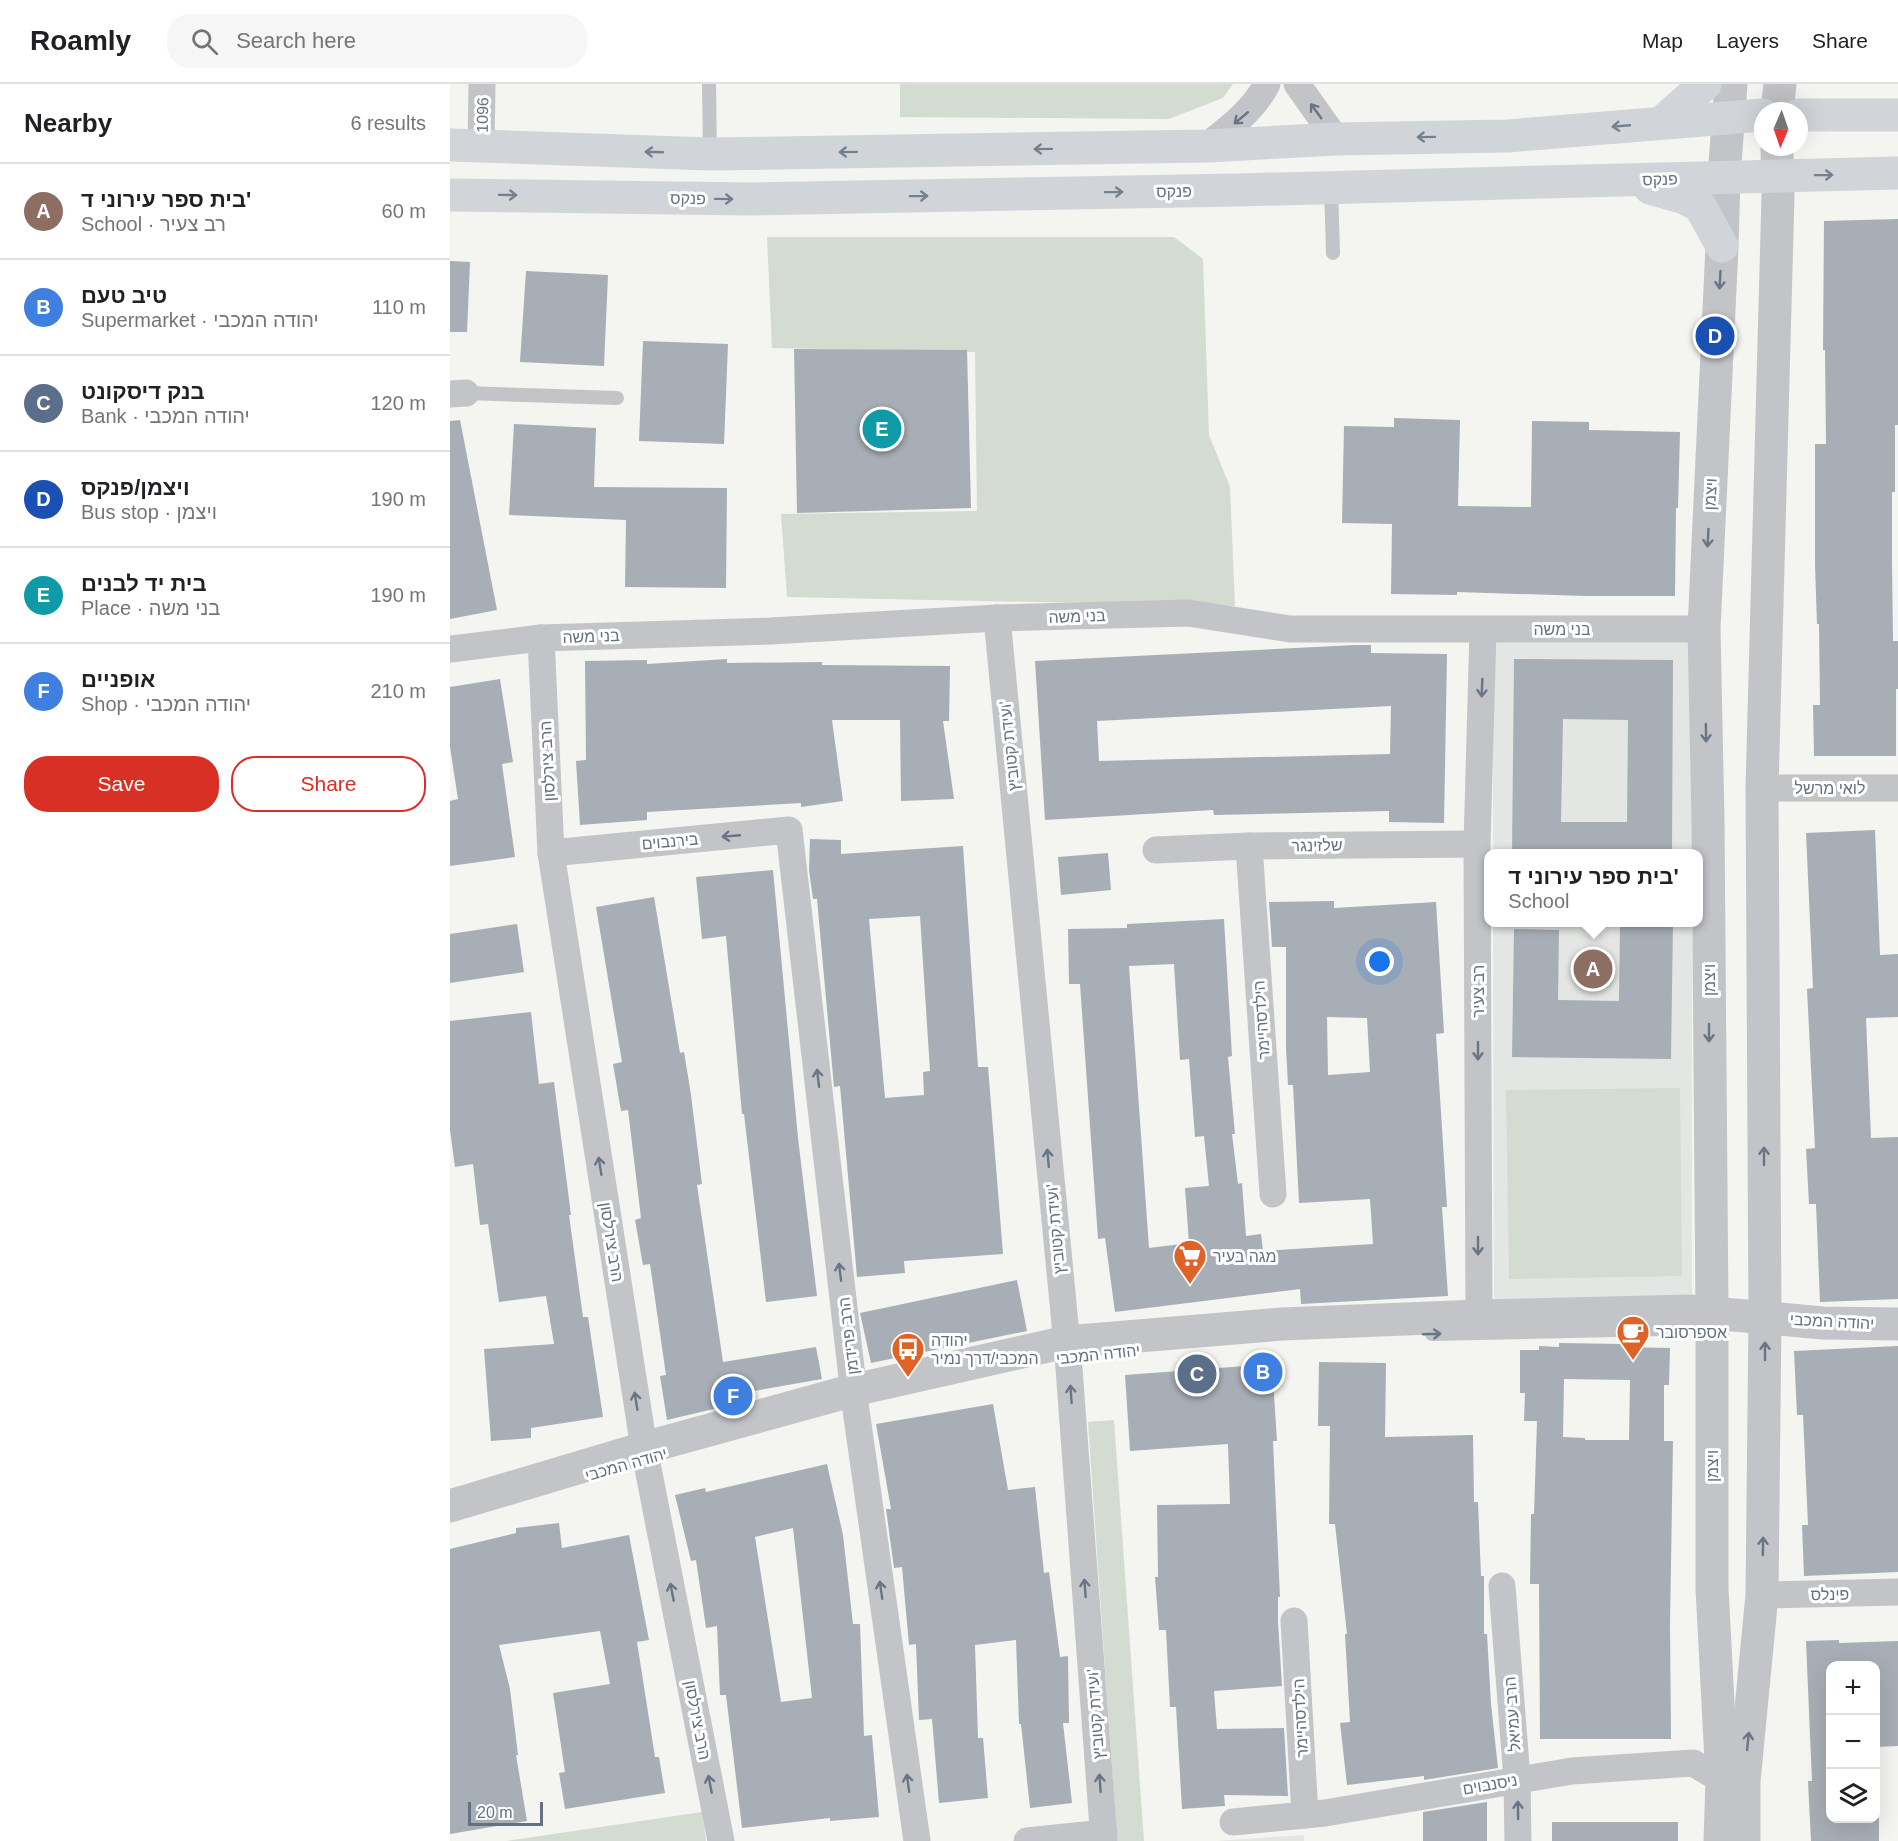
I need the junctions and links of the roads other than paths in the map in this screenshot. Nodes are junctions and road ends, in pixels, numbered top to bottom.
1 (483, 84) edge
2 (709, 84) edge
3 (1267, 84) edge
4 (1297, 84) edge
5 (1704, 84) edge
6 (1731, 84) edge
7 (1780, 84) edge
8 (1778, 102) edge
9 (1808, 115) edge
10 (1898, 115) edge
11 (1754, 116) edge
12 (1728, 117) junction
13 (1662, 122) junction
14 (1336, 139) junction
15 (466, 145) edge
16 (1207, 146) junction
17 (710, 154) junction
18 (1778, 161) edge
19 (1898, 173) edge
20 (1724, 177) junction
21 (1613, 181) junction
22 (1331, 187) junction
23 (450, 195) edge
24 (1722, 246) junction
25 (1333, 253) dead end
26 (458, 394) edge
27 (617, 398) dead end
28 (997, 618) junction
29 (1704, 629) junction
30 (1483, 630) junction
31 (542, 638) junction
32 (450, 649) edge
33 (1762, 788) junction
34 (1898, 788) edge
35 (789, 830) joint
36 (1478, 844) junction
37 (1249, 846) junction
38 (1156, 850) dead end
39 (551, 853) junction
40 (1274, 1194) dead end
41 (1479, 1316) junction
42 (1765, 1317) junction
43 (1712, 1320) junction
44 (1898, 1324) edge
45 (1422, 1335) dead end
46 (1075, 1350) junction
47 (854, 1397) junction
48 (645, 1453) junction
49 (450, 1506) edge
50 (450, 1517) edge
51 (1502, 1586) dead end
52 (1898, 1592) edge
53 (1762, 1595) junction
54 (1294, 1621) dead end
55 (1517, 1779) junction
56 (1733, 1781) junction
57 (1305, 1815) junction
58 (1233, 1822) dead end
59 (1104, 1837) edge
60 (721, 1841) edge
61 (917, 1841) edge
62 (1027, 1841) edge
63 (1518, 1841) edge
64 (1720, 1841) edge
65 (1744, 1841) edge

1 - 15 street, 1096
2 - 17 lane
3 -> 16 street
14 -> 4 street
5 - 13 main road
6 - 12 street, ויצמן
7 - 8 street
9 - 10 main road
11 - 12 main road
12 - 13 main road
12 - 20 street, ויצמן
13 -> 14 main road
14 - 16 main road
17 -> 15 main road
16 -> 17 main road
18 -> 19 main road, פנקס
18 - 20 main road, פנקס
18 - 33 street, ויצמן
20 - 21 main road, פנקס
20 - 24 street, ויצמן
21 - 22 main road, פנקס
21 - 24 main road
23 -> 22 main road, פנקס
22 - 25 lane
24 -> 29 street, ויצמן
26 - 27 lane
28 - 30 street, בני משה
28 - 31 street, בני משה
46 -> 28 street, ועידת קטוביץ'
29 - 30 street, בני משה
29 -> 43 street, ויצמן
30 -> 36 street, רב צעיר
31 - 32 street, בני משה
31 - 39 street, הרב צירלסון
33 - 34 street, לואי מרשל
42 -> 33 street, ויצמן
35 -> 39 street, בירנבוים
47 -> 35 street, הרב פרידמן
36 - 37 street, שלזינגר
36 -> 41 street, רב צעיר
37 - 38 street, שלזינגר
37 - 40 street, הילדסהיימר
48 -> 39 street, הרב צירלסון
41 - 43 street, יהודה המכבי
41 - 46 street, יהודה המכבי
42 - 43 street, יהודה המכבי
42 - 44 street, יהודה המכבי
53 -> 42 street, ויצמן
45 -> 43 lane, יהודה המכבי
43 - 56 street, ויצמן
46 - 47 street, יהודה המכבי
59 -> 46 street, ועידת קטוביץ'
47 - 48 street, יהודה המכבי
61 -> 47 street, הרב פרידמן
48 - 49 street, יהודה המכבי
48 - 50 lane, יהודה המכבי
60 -> 48 street, הרב צירלסון
51 - 55 street, הרב עמיאל
52 - 53 street, פינלס
56 -> 53 street, ויצמן
54 - 57 street, הילדסהיימר
55 - 56 street, ניסנבוים
55 - 57 street, ניסנבוים
63 -> 55 street, הרב עמיאל
56 - 64 street, ויצמן
56 - 65 street, ויצמן
57 - 58 street, ניסנבוים
59 - 62 street

